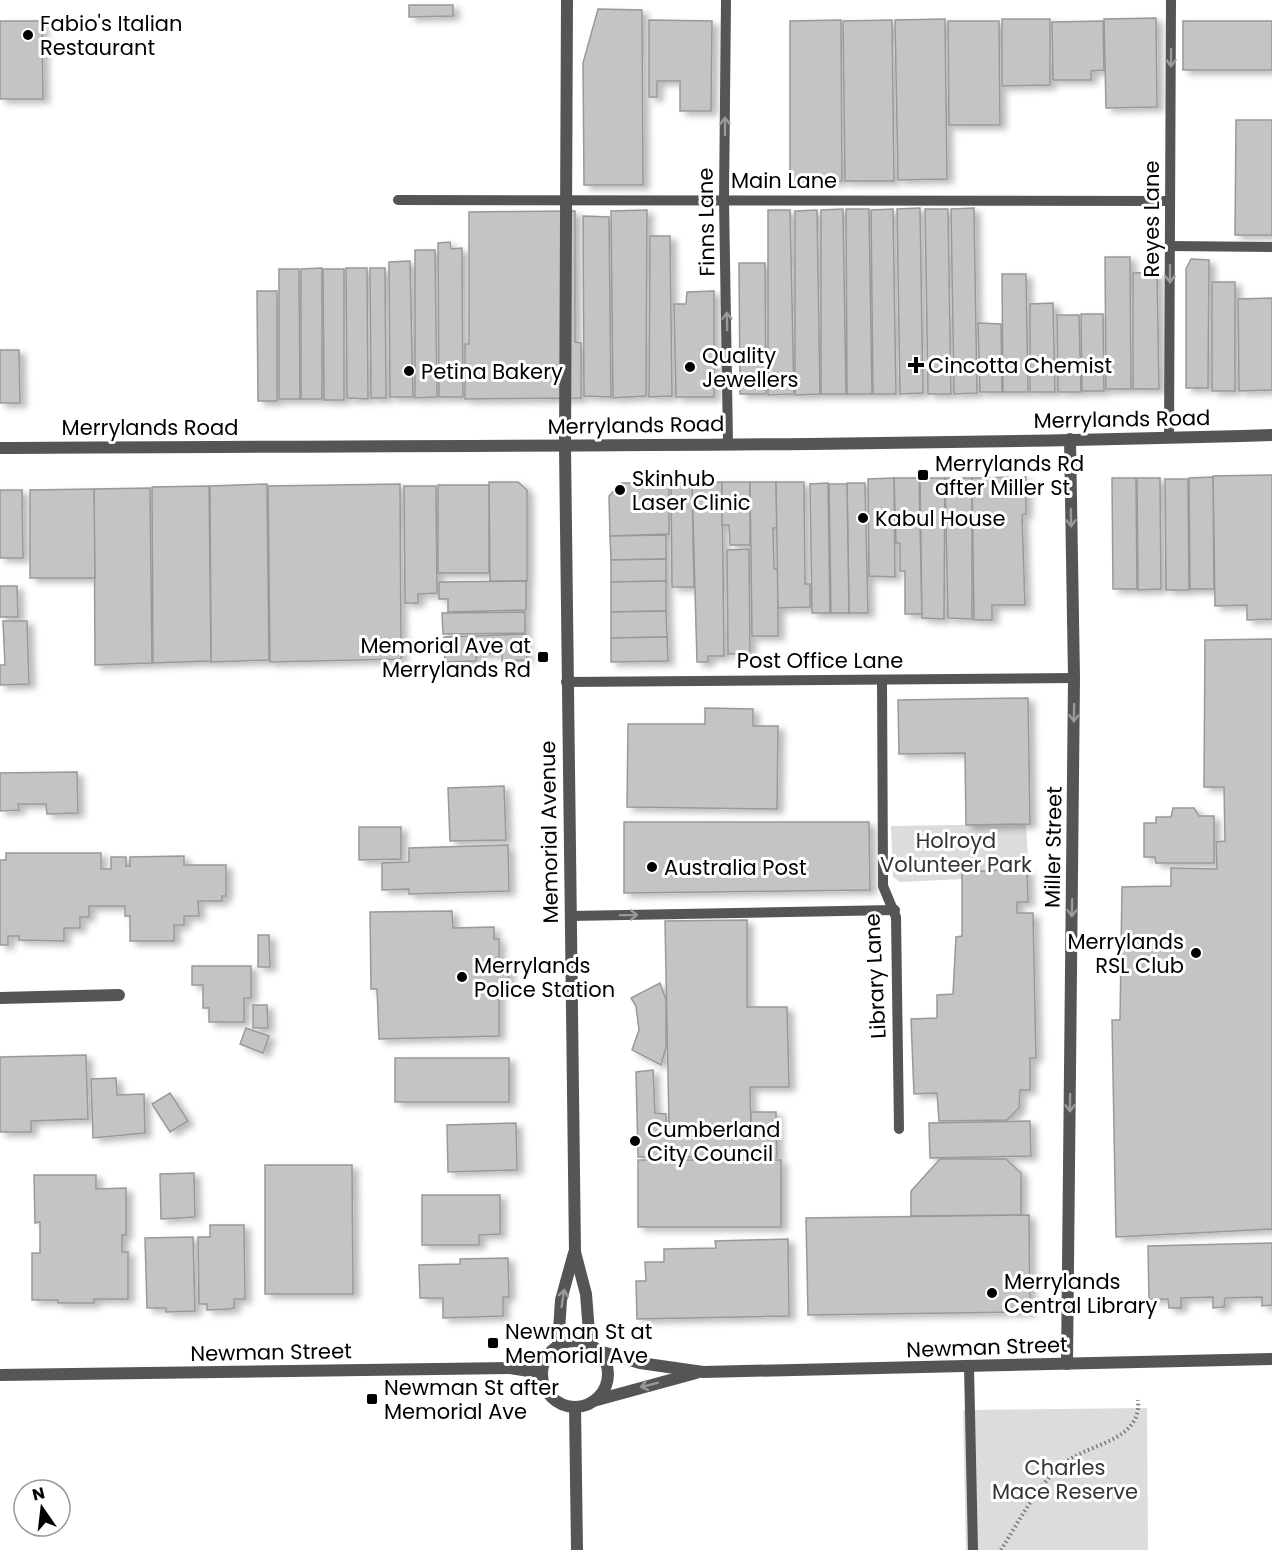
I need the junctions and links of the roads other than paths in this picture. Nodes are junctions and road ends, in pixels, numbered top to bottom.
1 (567, 0) edge
2 (726, 0) edge
3 (1171, 0) edge
4 (398, 200) dead end
5 (566, 200) junction
6 (724, 200) junction
7 (1170, 201) junction
8 (1170, 246) junction
9 (1272, 247) edge
10 (1272, 435) edge
11 (1169, 438) junction
12 (1070, 439) junction
13 (728, 443) junction
14 (565, 447) junction
15 (0, 448) edge
16 (1074, 678) junction
17 (882, 680) junction
18 (566, 682) junction
19 (895, 910) junction
20 (570, 916) junction
21 (119, 995) dead end
22 (0, 998) edge
23 (899, 1129) dead end
24 (575, 1252) junction
25 (558, 1346) junction
26 (594, 1348) junction
27 (1272, 1359) edge
28 (1067, 1364) junction
29 (969, 1367) junction
30 (703, 1372) junction
31 (542, 1373) junction
32 (0, 1375) edge
33 (596, 1400) junction
34 (575, 1407) junction
35 (577, 1550) edge
36 (973, 1550) edge

1 - 5 street, Memorial Avenue
6 -> 2 lane, Finns Lane
3 -> 7 lane, Reyes Lane
4 - 5 lane, Main Lane
5 - 6 lane, Main Lane
5 - 14 street, Memorial Avenue
6 - 7 lane, Main Lane
13 -> 6 lane, Finns Lane
7 - 8 lane, Reyes Lane
8 - 9 lane
8 -> 11 lane, Reyes Lane
10 - 11 street, Merrylands Road
11 - 12 street, Merrylands Road
12 - 13 street, Merrylands Road
12 -> 16 street, Miller Street
13 - 14 street, Merrylands Road
14 - 15 street, Merrylands Road
14 - 18 street, Memorial Avenue
16 - 17 lane, Post Office Lane
16 -> 28 street, Miller Street
17 - 18 lane, Post Office Lane
17 - 19 lane, Library Lane
18 - 20 street, Memorial Avenue
20 -> 19 lane
19 - 23 lane, Library Lane
20 - 24 street, Memorial Avenue
21 - 22 street
25 -> 24 street, Memorial Avenue
24 - 26 street, Memorial Avenue
25 - 26 street
25 - 31 street
26 - 30 street, Newman Street
26 - 33 street
27 - 28 street, Newman Street
28 - 29 street, Newman Street
29 - 30 street, Newman Street
29 - 36 lane
30 -> 33 street, Newman Street
31 - 32 street, Newman Street
31 - 34 street
33 - 34 street
34 - 35 street

